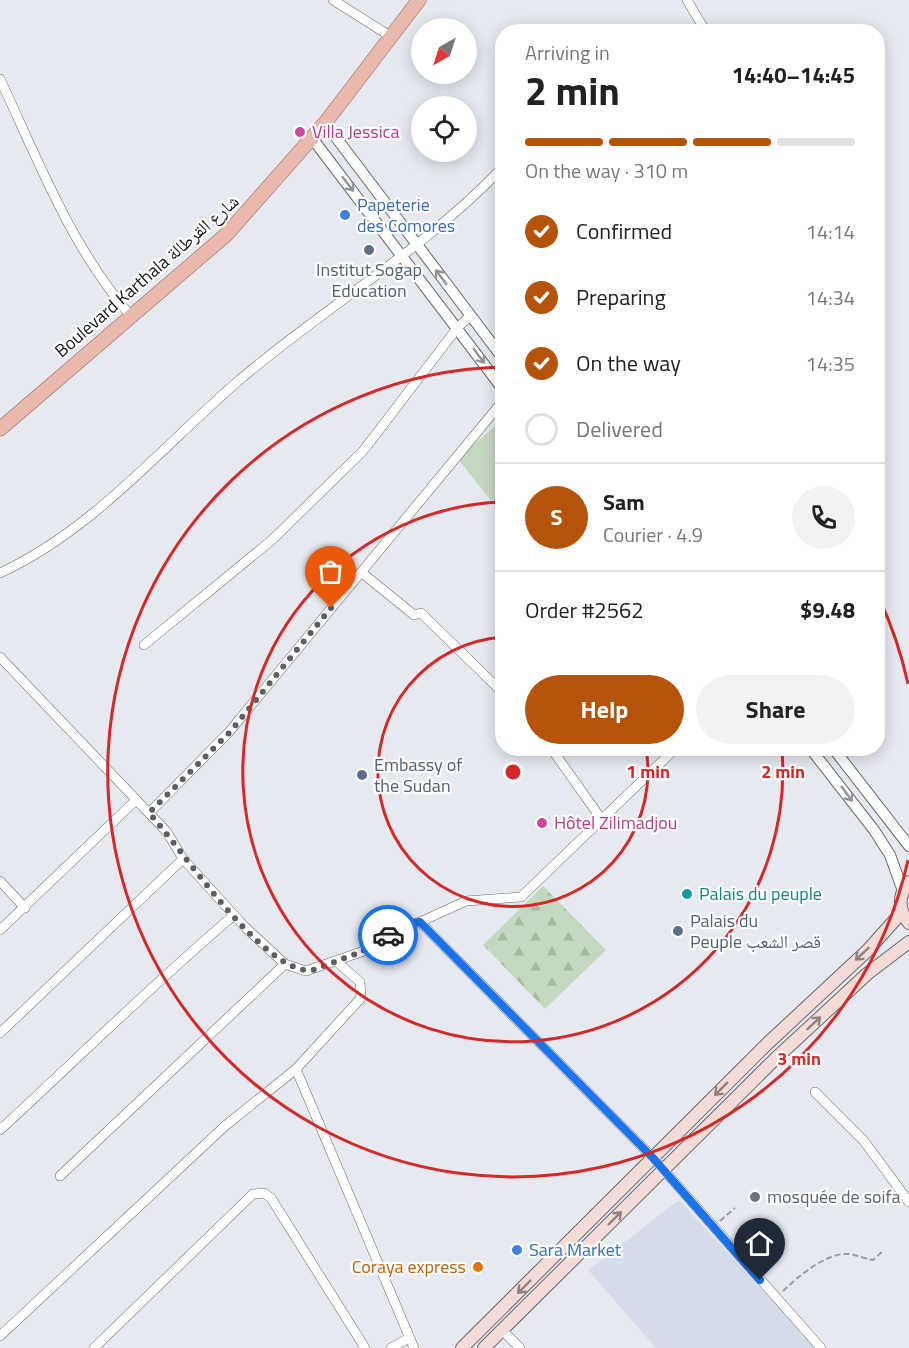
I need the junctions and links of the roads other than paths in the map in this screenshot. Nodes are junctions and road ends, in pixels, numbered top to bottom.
1 (333, 0) edge
2 (419, 0) edge
3 (687, 0) edge
4 (701, 24) edge
5 (390, 36) junction
6 (0, 79) edge
7 (325, 123) junction
8 (312, 138) junction
9 (495, 175) edge
10 (416, 244) junction
11 (402, 255) junction
12 (129, 315) junction
13 (470, 316) junction
14 (458, 327) junction
15 (495, 348) edge
16 (495, 378) edge
17 (495, 410) edge
18 (0, 429) edge
19 (360, 572) junction
20 (0, 573) edge
21 (144, 645) dead end
22 (0, 657) edge
23 (495, 685) edge
24 (557, 756) edge
25 (668, 756) edge
26 (816, 756) edge
27 (839, 756) edge
28 (136, 800) junction
29 (149, 813) junction
30 (602, 820) junction
31 (909, 846) edge
32 (183, 859) junction
33 (0, 881) edge
34 (906, 886) edge
35 (25, 908) junction
36 (902, 912) junction
37 (234, 915) junction
38 (420, 922) junction
39 (909, 923) edge
40 (0, 930) edge
41 (909, 942) edge
42 (336, 961) junction
43 (285, 964) junction
44 (0, 1033) edge
45 (296, 1069) junction
46 (815, 1092) dead end
47 (0, 1130) edge
48 (653, 1158) junction
49 (663, 1171) junction
50 (60, 1176) dead end
51 (909, 1202) edge
52 (502, 1330) junction
53 (0, 1336) edge
54 (409, 1338) junction
55 (94, 1348) edge
56 (365, 1348) edge
57 (392, 1348) edge
58 (414, 1348) edge
59 (462, 1348) edge
60 (484, 1348) edge
61 (520, 1348) edge
62 (821, 1348) edge

1 - 5 street
2 - 5 main road, Boulevard Karthala شارع القرطالة
3 - 4 street
5 - 7 main road, Boulevard Karthala شارع القرطالة
6 - 12 street
7 - 8 main road, Boulevard Karthala شارع القرطالة
7 - 10 street
8 -> 11 street
8 - 12 main road, Boulevard Karthala شارع القرطالة
9 - 10 street
10 - 11 street
13 -> 10 street
11 - 14 street
11 - 20 street
12 - 18 main road, Boulevard Karthala شارع القرطالة
13 - 14 street
13 - 15 street
14 -> 16 street
14 - 21 street
17 - 19 street
19 - 23 street
19 - 29 street
22 - 28 street
24 - 30 street
25 - 30 street
26 -> 34 street
27 - 31 street
28 - 29 street
28 - 35 street
29 - 32 street
30 - 38 street
32 - 37 street
32 - 44 street
33 - 35 street
34 - 36 main road
35 - 40 street
36 - 39 main road
36 -> 48 main road
37 - 43 street
37 - 47 street
38 - 42 street
38 - 48 street
49 -> 41 main road
42 - 43 street
42 - 45 street
43 - 50 street
45 - 53 street
45 - 54 street
46 - 51 street
48 - 49 street
48 -> 59 main road
52 -> 49 main road
49 - 62 street
52 - 60 main road
52 - 61 street
54 - 57 street
54 - 58 street
55 - 56 street

